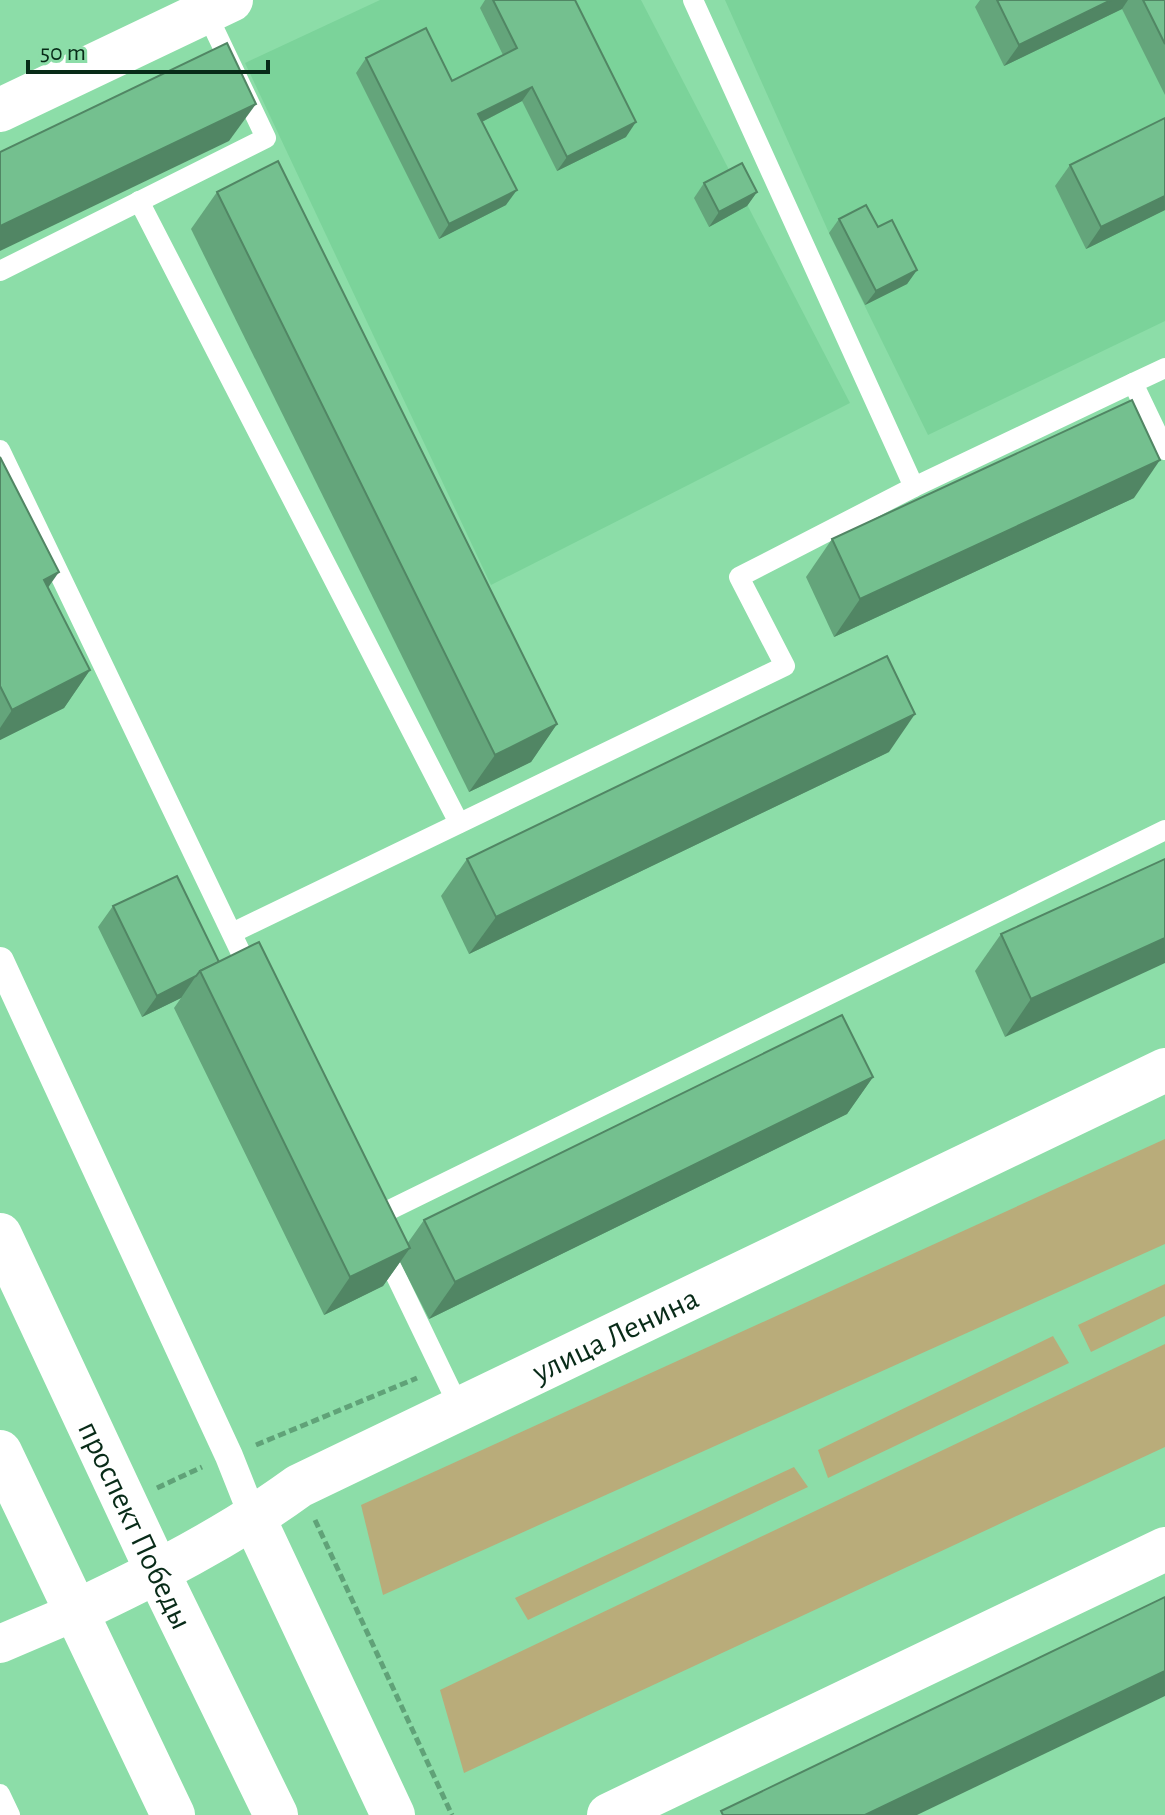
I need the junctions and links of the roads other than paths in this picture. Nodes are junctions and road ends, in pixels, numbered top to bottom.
1 (693, 0) edge
2 (219, 6) edge
3 (0, 110) edge
4 (139, 201) junction
5 (0, 271) edge
6 (1165, 368) edge
7 (1133, 383) junction
8 (0, 450) edge
9 (1165, 450) edge
10 (914, 487) junction
11 (459, 823) junction
12 (1165, 830) edge
13 (232, 933) junction
14 (0, 961) edge
15 (259, 990) edge
16 (1165, 1070) edge
17 (0, 1235) edge
18 (460, 1409) junction
19 (0, 1452) edge
20 (254, 1519) junction
21 (1165, 1549) edge
22 (158, 1573) junction
23 (75, 1612) junction
24 (0, 1644) edge
25 (0, 1794) edge
26 (634, 1810) edge
27 (10, 1815) edge
28 (173, 1815) edge
29 (276, 1815) edge
30 (393, 1815) edge

1 - 10 lane
2 - 3 main road
2 - 4 lane
4 - 5 lane
4 - 11 lane
6 - 7 lane
7 - 9 lane
7 - 10 lane
8 - 13 lane
10 - 11 lane
11 - 13 lane
12 - 18 lane
13 - 15 lane
14 - 20 street
16 - 18 main road, улица Ленина
17 - 22 main road, проспект Победы
18 - 20 main road, улица Ленина
19 - 23 main road
20 - 22 main road, улица Ленина
20 - 30 main road
21 - 26 main road
22 - 23 main road, улица Ленина
22 - 29 main road, проспект Победы
23 - 24 street
23 - 28 main road
25 - 27 lane

